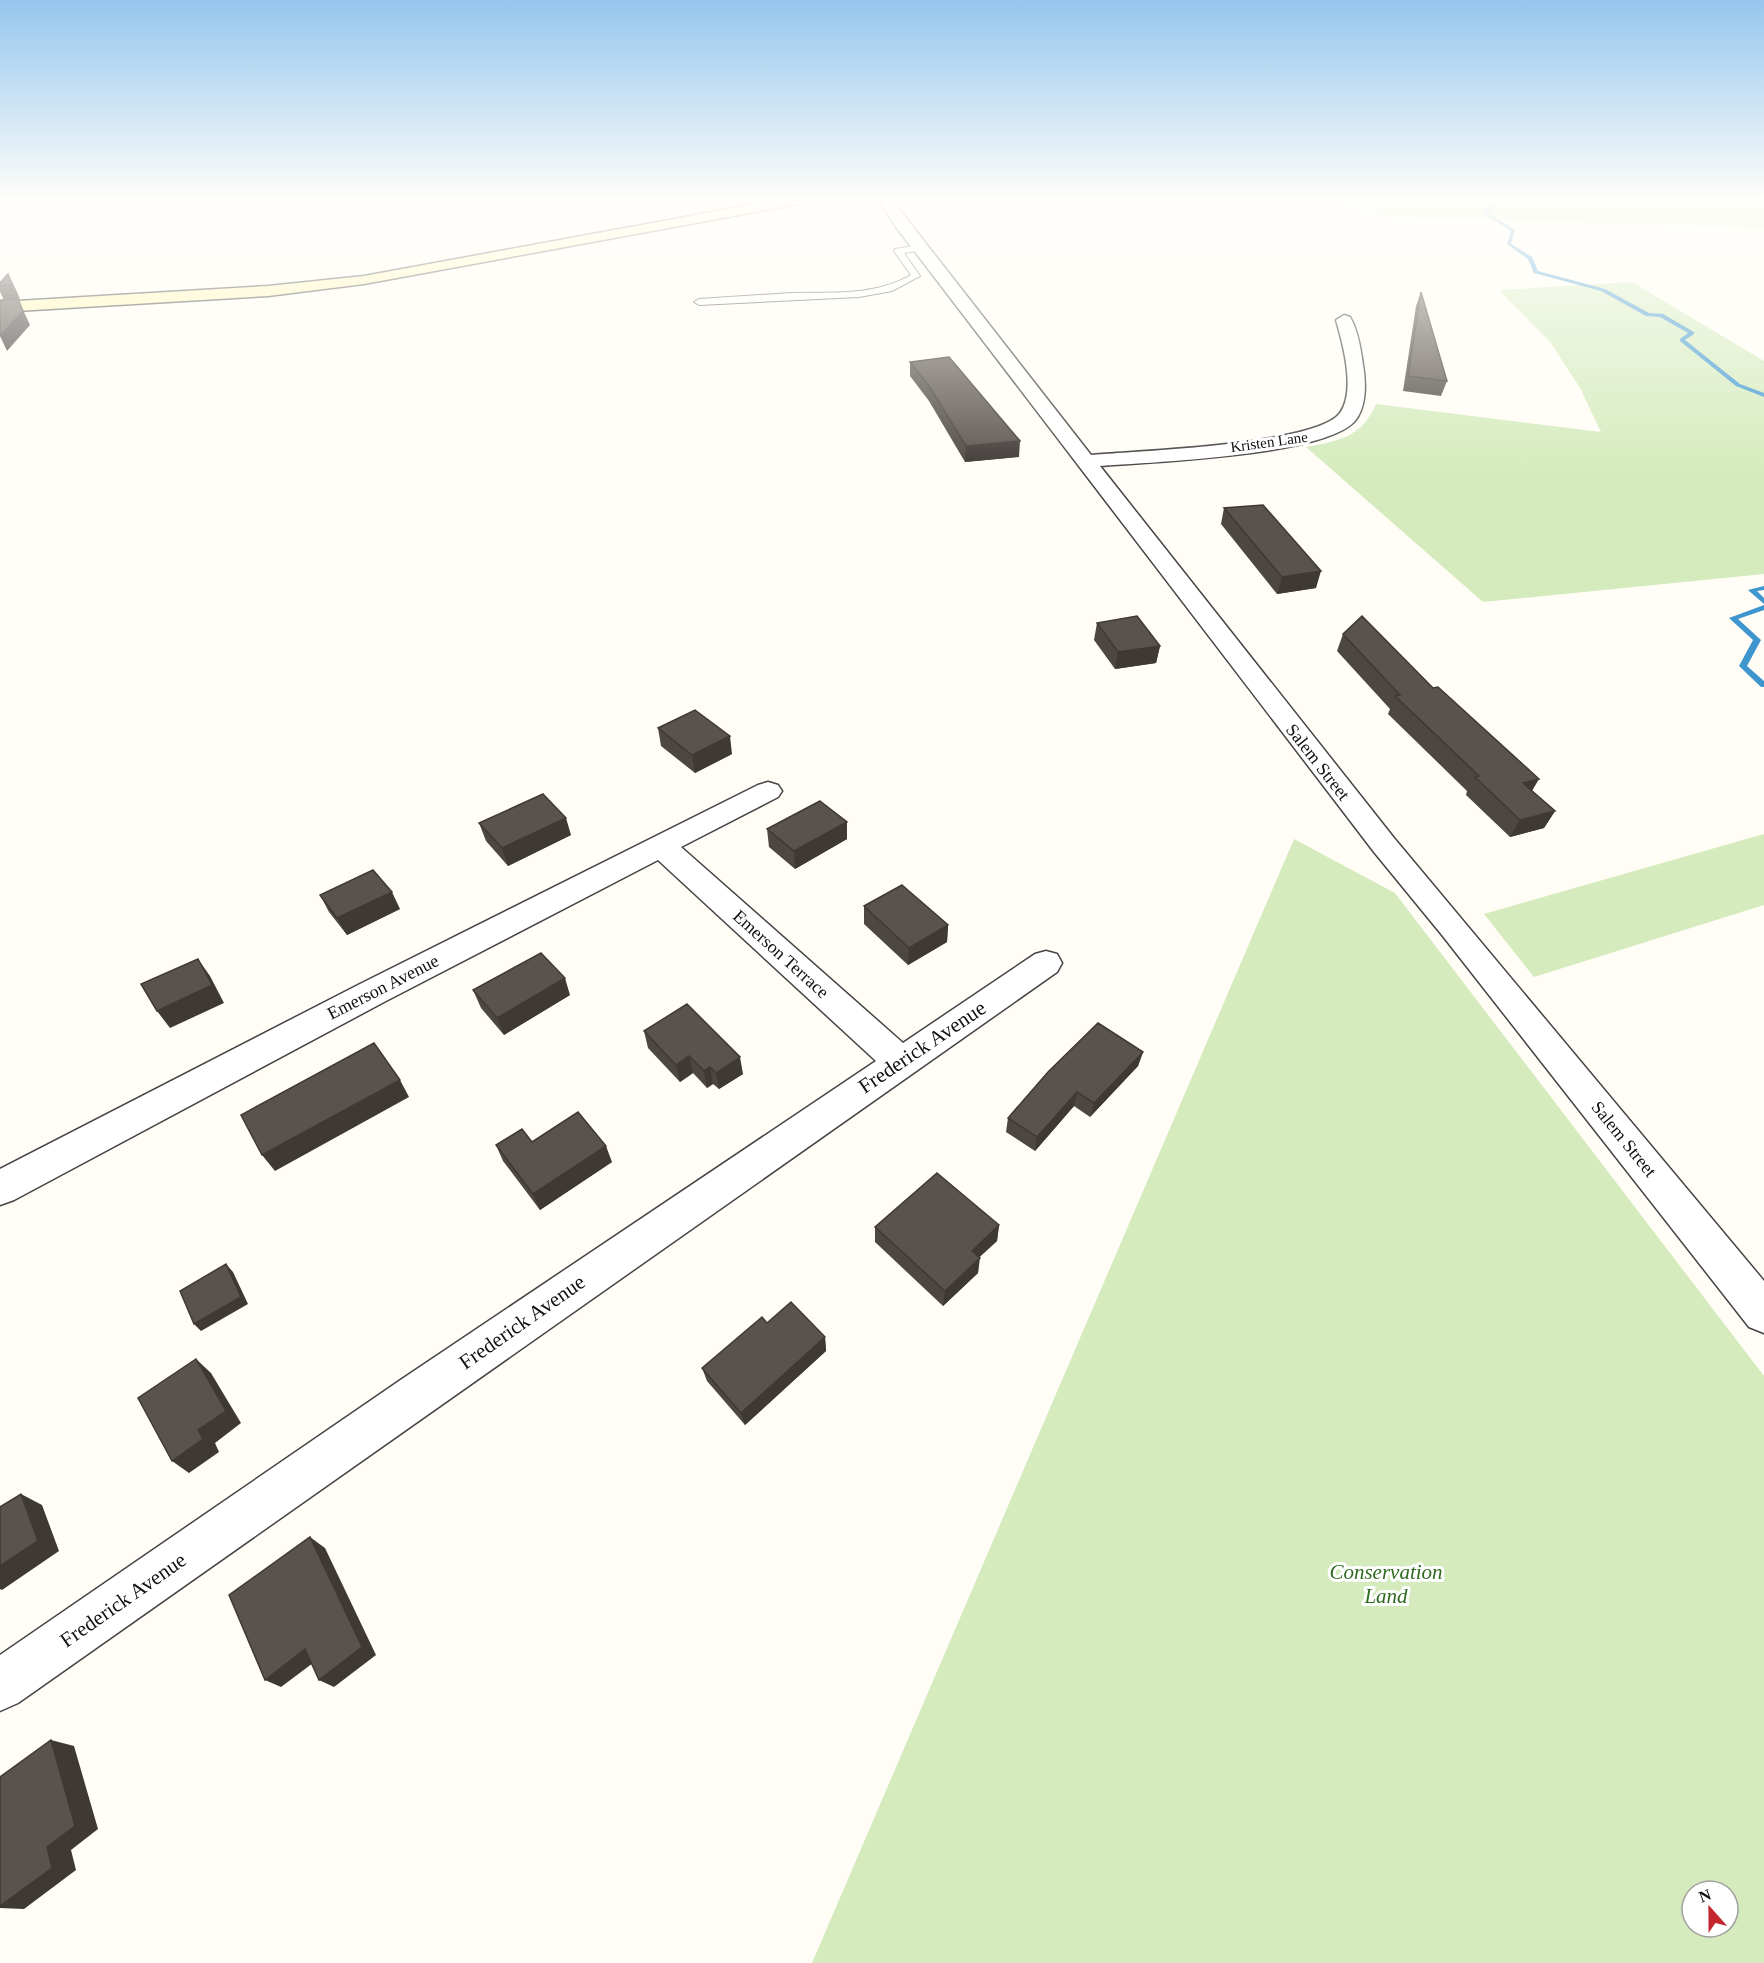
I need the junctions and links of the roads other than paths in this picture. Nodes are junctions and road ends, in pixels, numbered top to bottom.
1 (258, 292) edge
2 (877, 292) edge
3 (947, 292) edge
4 (699, 302) dead end
5 (0, 307) edge
6 (1344, 320) dead end
7 (1085, 461) junction
8 (768, 790) dead end
9 (663, 844) junction
10 (1046, 963) dead end
11 (901, 1062) junction
12 (0, 1188) edge
13 (1764, 1313) edge
14 (0, 1685) edge

1 - 5 street
2 - 4 lane
3 - 7 street, Salem Street
6 - 7 street, Kristen Lane
7 - 13 street, Salem Street
8 - 9 street, Emerson Avenue
9 - 11 street, Emerson Terrace
9 - 12 street, Emerson Avenue
10 - 11 street, Frederick Avenue
11 - 14 street, Frederick Avenue

